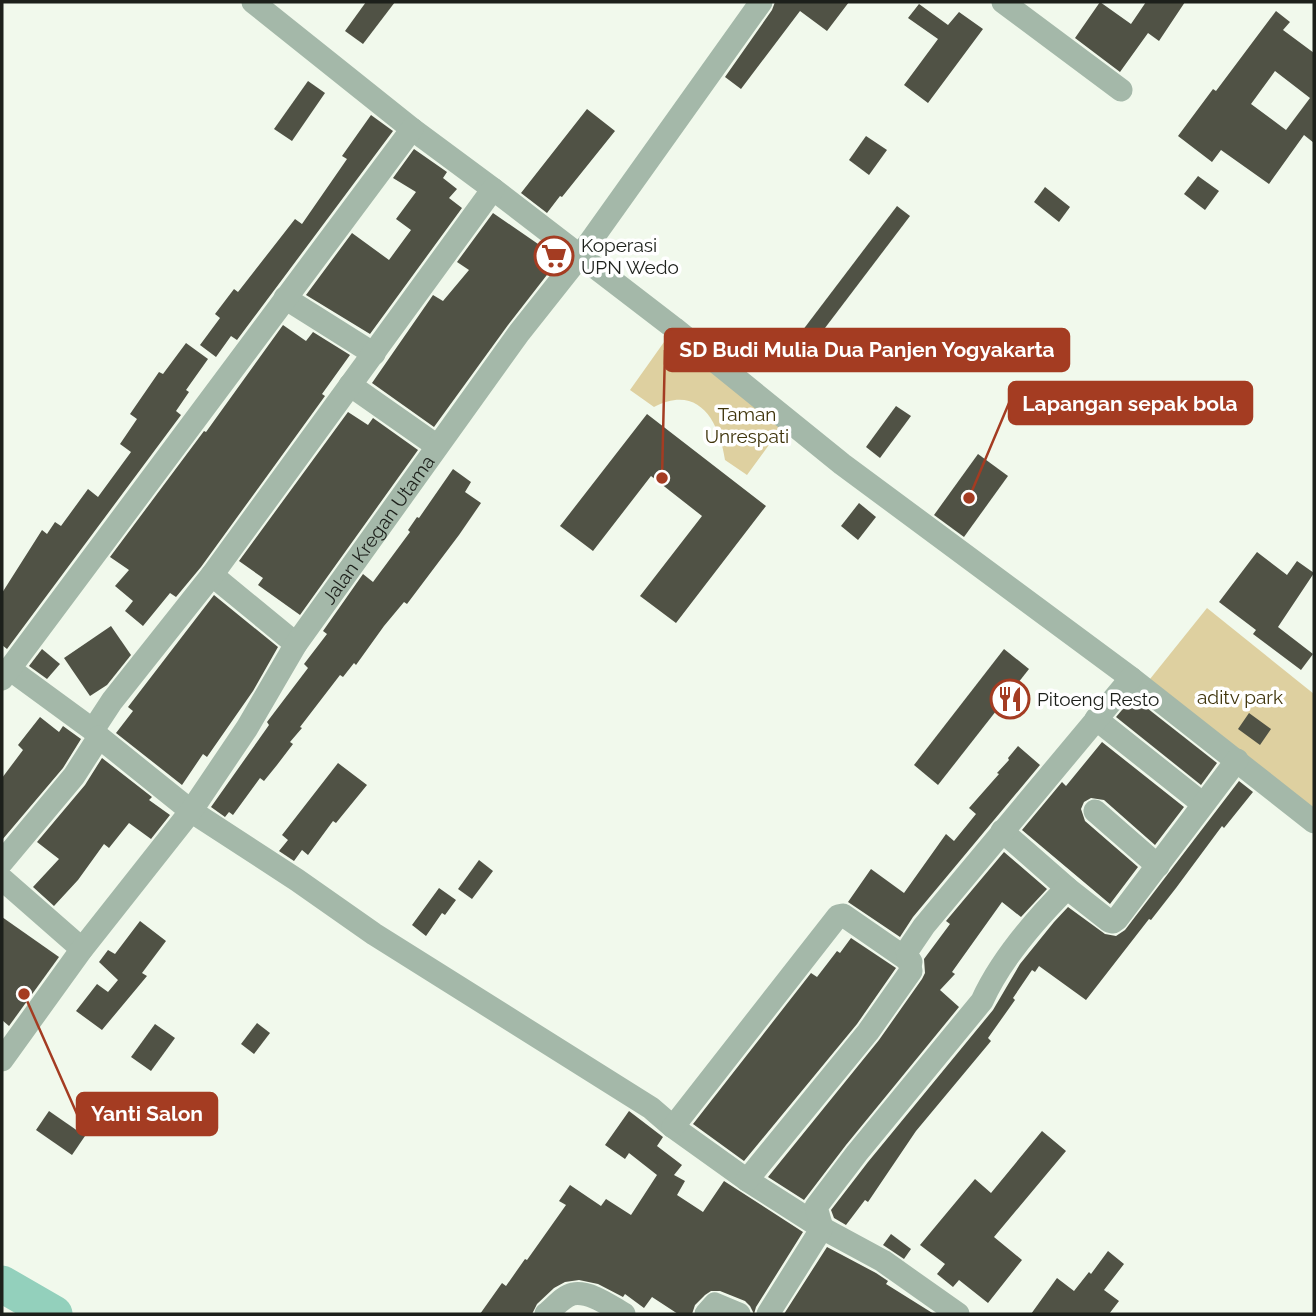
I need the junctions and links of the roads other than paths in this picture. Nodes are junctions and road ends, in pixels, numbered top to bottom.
1 (253, 2) edge
2 (761, 2) edge
3 (1003, 2) edge
4 (1121, 90) dead end
5 (412, 129) junction
6 (494, 189) junction
7 (580, 256) junction
8 (285, 299) junction
9 (374, 354) junction
10 (350, 384) junction
11 (437, 446) junction
12 (212, 575) junction
13 (296, 643) junction
14 (6, 674) edge
15 (1131, 678) junction
16 (1096, 719) junction
17 (1237, 760) junction
18 (1203, 804) junction
19 (191, 811) junction
20 (1095, 811) dead end
21 (1314, 822) edge
22 (1002, 831) junction
23 (2, 862) edge
24 (1158, 866) junction
25 (2, 879) edge
26 (1067, 888) junction
27 (82, 949) junction
28 (911, 962) junction
29 (2, 1060) edge
30 (673, 1127) junction
31 (747, 1180) junction
32 (822, 1228) junction
33 (546, 1314) edge
34 (624, 1314) edge
35 (706, 1314) edge
36 (739, 1314) edge
37 (768, 1314) edge
38 (958, 1314) edge

1 - 5 street
2 - 7 street, Jalan Kregan Utama
3 - 4 street
5 - 6 street
5 - 8 street
6 - 7 street
6 - 9 street
7 - 11 street, Jalan Kregan Utama
7 - 15 street
8 - 9 street
8 - 14 street
9 - 10 street
10 - 11 street
10 - 12 street
11 - 13 street, Jalan Kregan Utama
12 - 13 street
12 - 14 street
13 - 19 street, Jalan Kregan Utama
15 - 16 street
15 - 17 street
16 - 18 street
16 - 22 street
17 - 18 street
17 - 21 street
18 - 24 street
19 - 23 street
19 - 27 street, Jalan Kregan Utama
19 - 30 street
20 - 24 street
22 - 26 street
22 - 28 street
24 - 26 street
25 - 27 street
26 - 32 street
27 - 29 street, Jalan Kregan Utama
28 - 30 street
28 - 31 street
30 - 31 street
31 - 32 street
32 - 37 street
32 - 38 street
33 - 34 street
35 - 36 street

